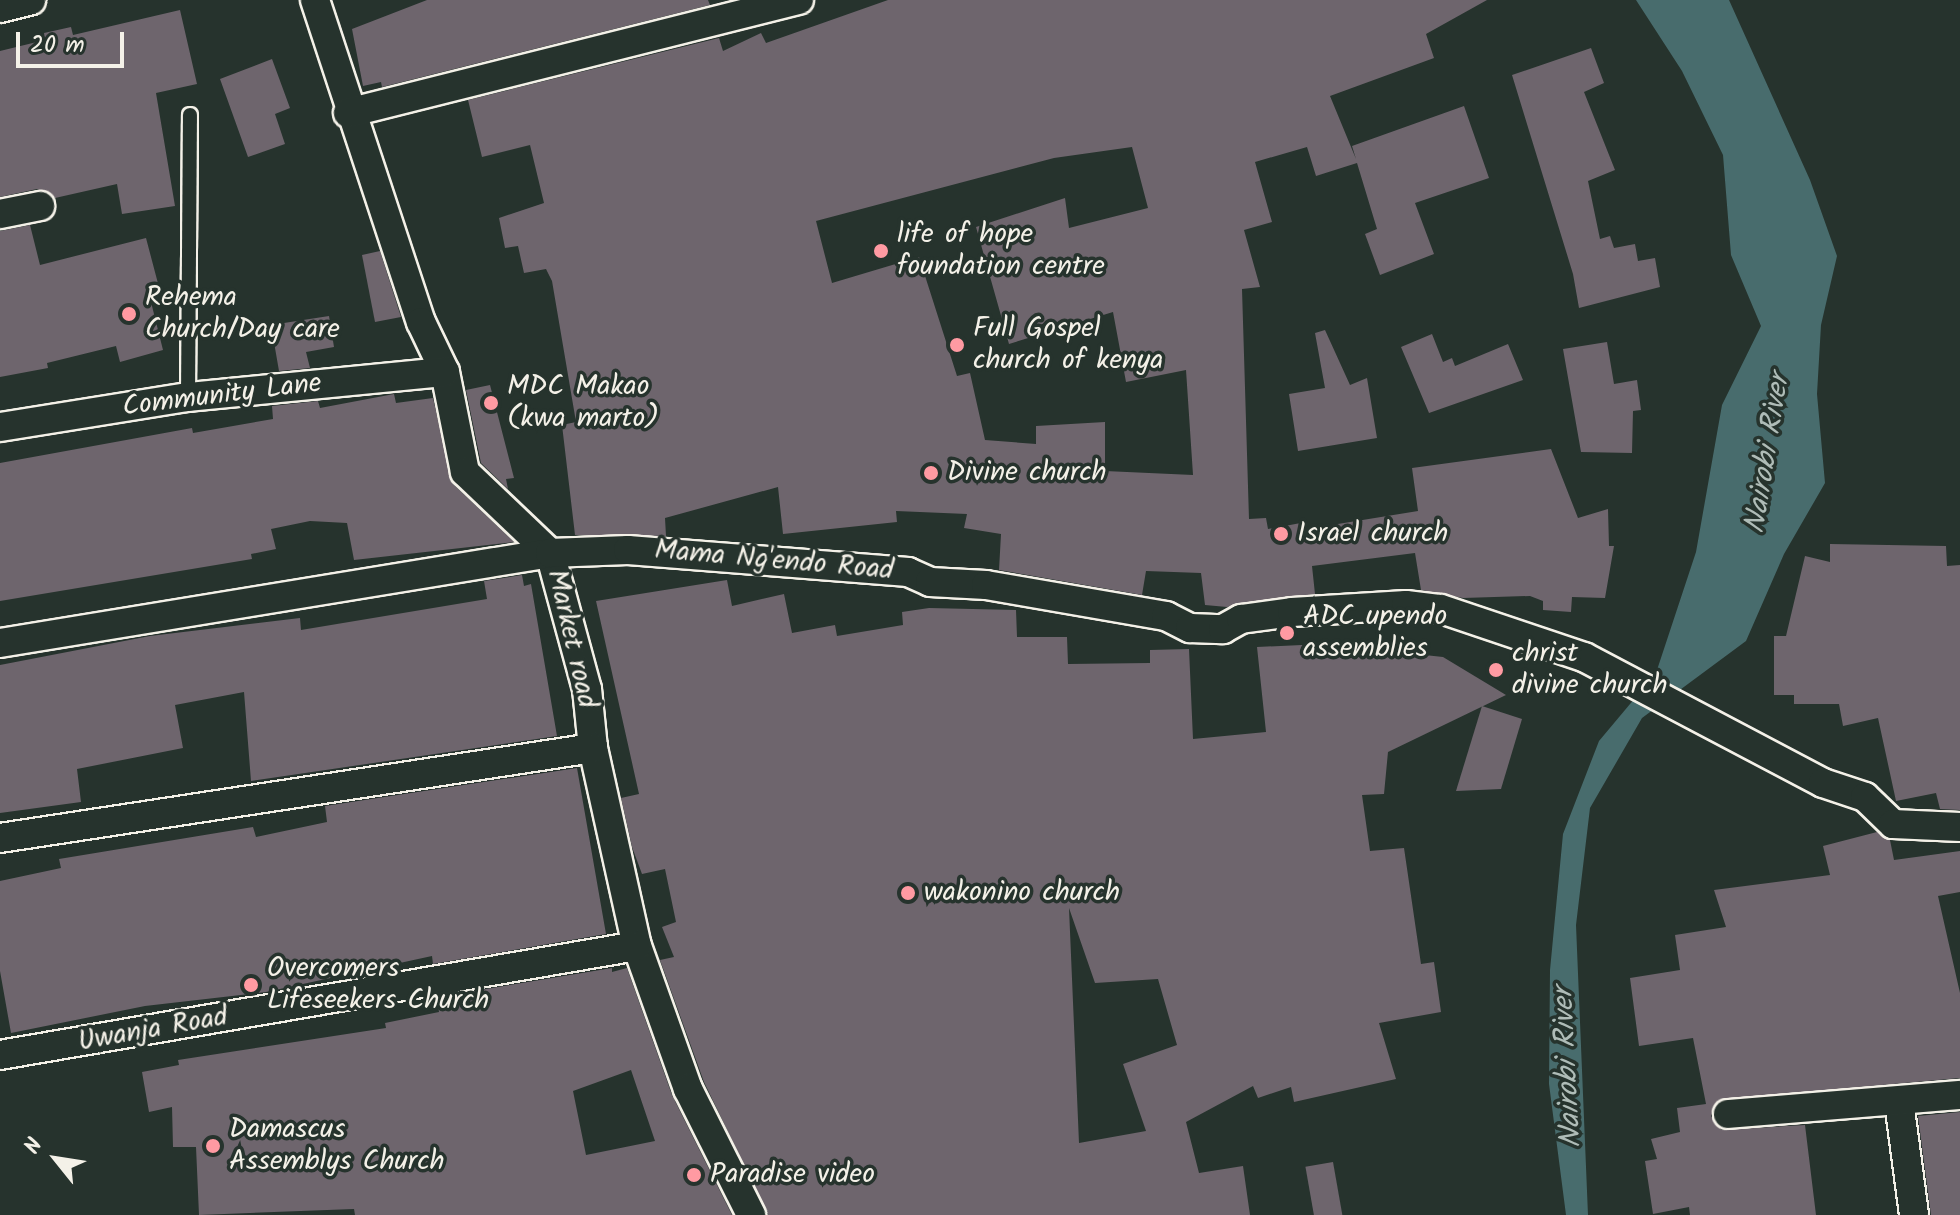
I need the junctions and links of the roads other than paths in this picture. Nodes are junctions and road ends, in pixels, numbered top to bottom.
1 (31, 0) edge
2 (315, 0) edge
3 (799, 0) edge
4 (0, 8) edge
5 (348, 113) junction
6 (190, 115) dead end
7 (40, 206) dead end
8 (0, 214) edge
9 (445, 372) junction
10 (188, 397) junction
11 (0, 427) edge
12 (550, 553) junction
13 (0, 643) edge
14 (593, 748) junction
15 (1960, 827) edge
16 (0, 838) edge
17 (637, 946) junction
18 (0, 1055) edge
19 (1960, 1095) edge
20 (1899, 1102) junction
21 (1728, 1114) dead end
22 (751, 1215) edge
23 (1914, 1215) edge

1 - 4 street
2 - 5 street, Market road
3 - 5 street
5 - 9 street, Market road
6 - 10 lane
7 - 8 street
9 - 10 street, Community Lane
9 - 12 street, Market road
10 - 11 street, Community Lane
12 - 13 street, Mama Ng'endo Road
12 - 14 street, Market road
12 - 15 street, Mama Ng'endo Road
14 - 16 street
14 - 17 street, Market road
17 - 18 street, Uwanja Road
17 - 22 street, Market road
19 - 20 street
20 - 21 street
20 - 23 street

